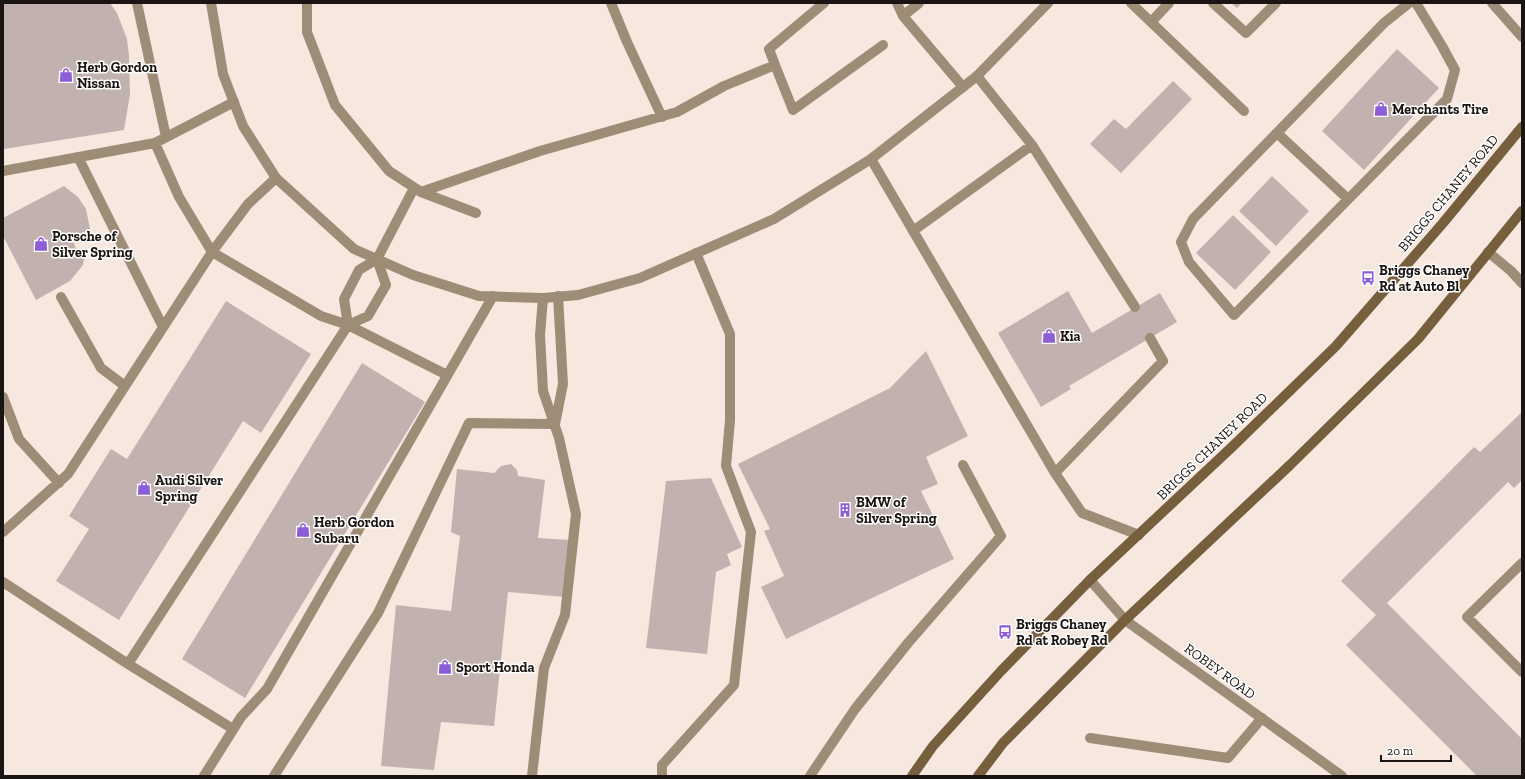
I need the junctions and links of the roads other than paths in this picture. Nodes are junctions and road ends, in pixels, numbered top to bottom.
1 (137, 3) edge
2 (211, 3) edge
3 (306, 3) edge
4 (612, 3) edge
5 (824, 3) edge
6 (897, 3) edge
7 (919, 3) edge
8 (1048, 3) edge
9 (1131, 3) edge
10 (1169, 3) edge
11 (1213, 3) edge
12 (1276, 3) edge
13 (1409, 3) edge
14 (1416, 3) edge
15 (1492, 3) edge
16 (903, 16) junction
17 (1151, 22) junction
18 (1522, 37) edge
19 (883, 45) dead end
20 (775, 65) junction
21 (977, 76) junction
22 (963, 87) junction
23 (234, 102) junction
24 (1244, 110) dead end
25 (662, 117) junction
26 (1522, 127) edge
27 (1276, 133) junction
28 (166, 137) junction
29 (155, 143) junction
30 (1032, 145) junction
31 (78, 157) junction
32 (871, 160) junction
33 (3, 171) edge
34 (276, 178) junction
35 (417, 190) junction
36 (1348, 199) junction
37 (1522, 211) edge
38 (476, 213) dead end
39 (913, 231) junction
40 (212, 252) junction
41 (1488, 252) junction
42 (696, 253) junction
43 (377, 259) junction
44 (1522, 283) edge
45 (493, 296) junction
46 (558, 296) junction
47 (61, 297) dead end
48 (543, 298) junction
49 (1136, 307) dead end
50 (348, 325) junction
51 (163, 326) junction
52 (1150, 338) dead end
53 (448, 375) junction
54 (125, 386) junction
55 (3, 397) edge
56 (555, 424) junction
57 (963, 465) dead end
58 (1055, 473) junction
59 (59, 483) junction
60 (3, 532) edge
61 (1139, 535) junction
62 (1522, 563) edge
63 (1090, 580) junction
64 (3, 582) edge
65 (1125, 620) junction
66 (128, 664) junction
67 (1522, 672) edge
68 (1262, 718) junction
69 (233, 729) junction
70 (1090, 738) dead end
71 (204, 776) edge
72 (274, 776) edge
73 (532, 776) edge
74 (662, 776) edge
75 (810, 776) edge
76 (912, 776) edge
77 (978, 776) edge
78 (1342, 776) edge

1 - 28 street
2 - 23 street
3 - 35 street
4 - 25 street
5 - 20 street
6 - 16 street
7 - 16 street
8 - 21 street
9 - 17 street
10 - 17 street
11 - 12 street
13 - 27 street
14 - 36 street
15 - 18 street
16 - 22 street
17 - 24 street
19 - 20 street
20 - 25 street
21 - 22 street
21 - 30 street
22 - 32 street
23 - 28 street
23 - 34 street
25 - 35 street
26 - 61 main road, BRIGGS CHANEY ROAD
27 - 36 street
27 - 36 street
28 - 29 street
29 - 31 street
29 - 40 street
30 - 39 street
30 - 49 street
31 - 33 street
31 - 51 street
32 - 39 street
32 - 42 street
34 - 40 street
34 - 43 street
35 - 38 street
35 - 43 street
37 - 41 main road
39 - 58 street
40 - 50 street
40 - 51 street
41 - 44 street
41 - 65 main road
42 - 46 street
42 - 74 street
43 - 45 street
43 - 50 street
43 - 50 street
45 - 48 street
45 - 53 street
46 - 48 street
46 - 56 street
47 - 54 street
48 - 56 street
50 - 53 street
50 - 66 street
51 - 54 street
52 - 58 street
53 - 69 street
54 - 59 street
55 - 59 street
56 - 72 street
56 - 73 street
57 - 75 street
58 - 61 street
59 - 60 street
61 - 63 main road, BRIGGS CHANEY ROAD
62 - 67 street
63 - 65 street, ROBEY ROAD
63 - 76 main road, BRIGGS CHANEY ROAD
64 - 66 street
65 - 68 street, ROBEY ROAD
65 - 77 main road
66 - 69 street
68 - 70 street
68 - 78 street, ROBEY ROAD
69 - 71 street

